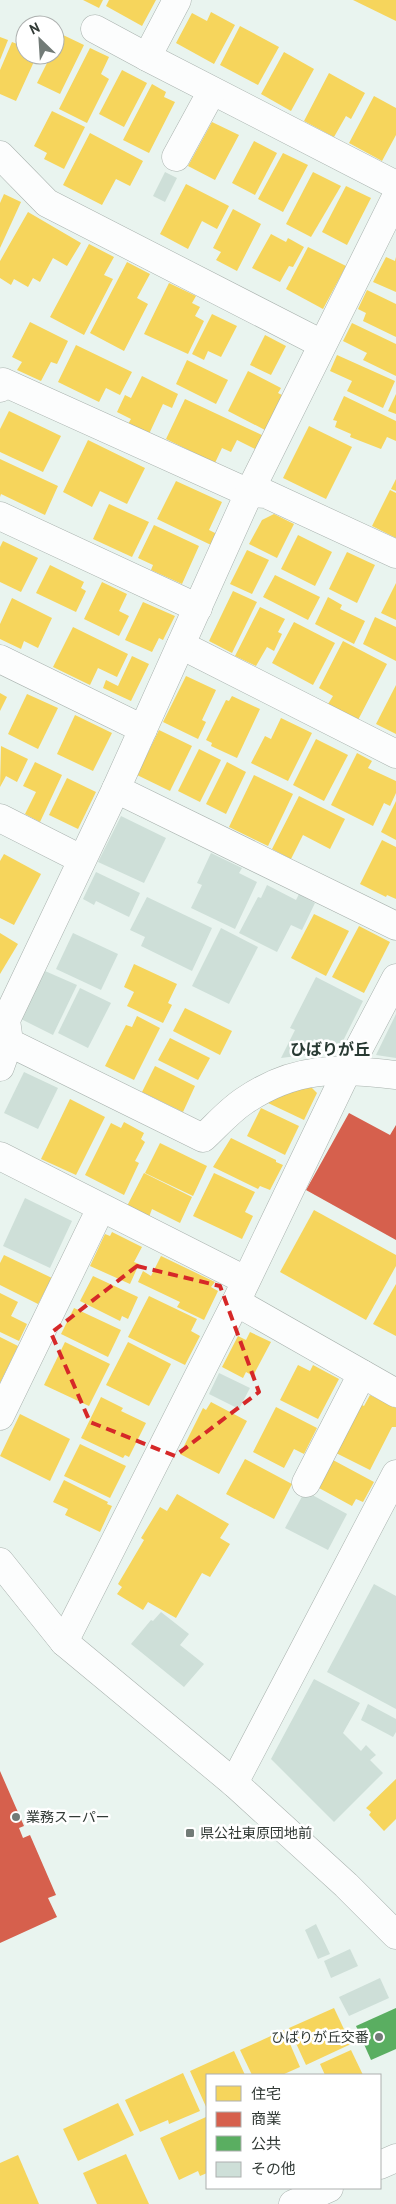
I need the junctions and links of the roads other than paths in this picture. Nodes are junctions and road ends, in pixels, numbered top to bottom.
1 (178, 0) edge
2 (95, 29) dead end
3 (147, 57) junction
4 (212, 91) junction
5 (0, 155) edge
6 (176, 157) dead end
7 (396, 185) edge
8 (396, 197) edge
9 (389, 227) edge
10 (322, 344) junction
11 (0, 388) edge
12 (249, 493) junction
13 (0, 516) edge
14 (396, 554) edge
15 (198, 608) junction
16 (181, 645) junction
17 (0, 659) edge
18 (143, 730) junction
19 (396, 754) edge
20 (116, 788) junction
21 (0, 818) edge
22 (81, 859) junction
23 (396, 926) edge
24 (396, 978) edge
25 (3, 1049) edge
26 (348, 1069) junction
27 (396, 1075) edge
28 (0, 1156) edge
29 (101, 1208) junction
30 (240, 1291) junction
31 (362, 1374) junction
32 (396, 1393) edge
33 (0, 1416) edge
34 (396, 1474) edge
35 (306, 1483) dead end
36 (0, 1562) edge
37 (64, 1642) junction
38 (234, 1783) junction
39 (396, 1935) edge
40 (396, 2158) edge
41 (381, 2165) edge
42 (327, 2189) edge
43 (293, 2204) edge

1 - 3 street
2 - 3 street
3 - 4 street
4 - 6 street
4 - 7 street
5 - 10 street
8 - 9 street
9 - 10 street
10 - 12 street
11 - 12 street
12 - 14 street
12 - 15 street
13 - 15 street
15 - 16 street
16 - 18 street
16 - 19 street
17 - 18 street
18 - 20 street
20 - 22 street
20 - 23 street
21 - 22 street
22 - 25 street
24 - 26 street
25 - 26 street
26 - 27 street
26 - 30 street
28 - 29 street
29 - 30 street
29 - 33 street
30 - 31 street
30 - 37 street
31 - 32 street
31 - 35 street
34 - 38 street
36 - 37 street
37 - 38 street
38 - 39 street
40 - 41 street
42 - 43 street

